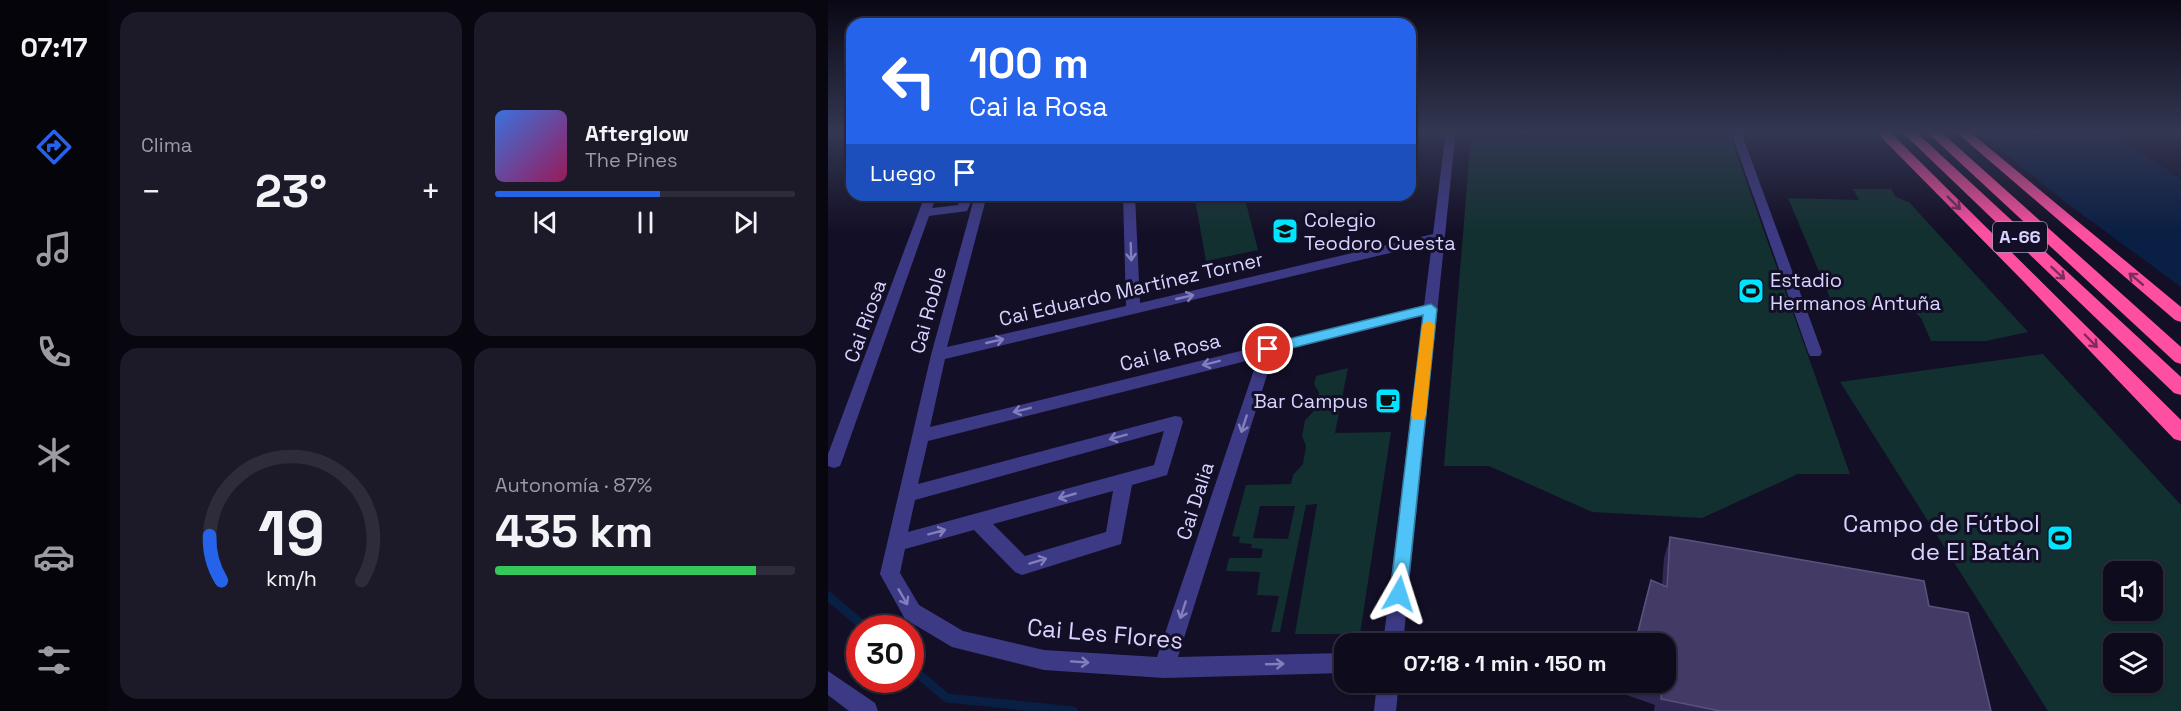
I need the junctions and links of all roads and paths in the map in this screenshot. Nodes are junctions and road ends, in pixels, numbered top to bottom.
1 (1447, 165) edge
2 (1748, 165) edge
3 (1916, 165) edge
4 (1943, 165) edge
5 (1970, 165) edge
6 (2001, 165) edge
7 (929, 201) edge
8 (966, 201) edge
9 (979, 201) edge
10 (1129, 201) edge
11 (925, 213) junction
12 (1439, 237) junction
13 (1133, 309) junction
14 (1431, 309) junction
15 (2181, 316) edge
16 (1268, 349) junction
17 (1815, 352) dead end
18 (938, 355) junction
19 (2181, 355) edge
20 (2181, 388) edge
21 (2181, 433) edge
22 (920, 436) junction
23 (834, 461) dead end
24 (1124, 480) junction
25 (908, 491) junction
26 (978, 521) junction
27 (897, 543) junction
28 (1394, 633) edge
29 (1334, 663) edge
30 (1164, 668) junction
31 (828, 682) edge
32 (1387, 693) edge
33 (867, 711) edge
34 (1385, 711) edge

1 - 12 street
2 - 17 street
3 -> 21 highway
4 -> 20 highway, A-66
5 - 19 highway, A-66
15 -> 6 highway, A-66
7 - 11 street, Cai Riosa
8 - 11 street
9 - 18 street, Cai Roble
10 -> 13 street
11 - 23 street, Cai Riosa
13 -> 12 street, Cai Eduardo Martínez Torner
12 - 14 street
18 -> 13 street, Cai Eduardo Martínez Torner
14 - 16 street, Cai la Rosa
14 - 28 street
16 -> 22 street, Cai la Rosa
16 -> 30 street, Cai Dalia
18 - 22 street, Cai Roble
22 - 25 street, Cai Les Flores
24 -> 25 street
24 -> 26 street
26 -> 24 street
25 - 27 street, Cai Les Flores
27 -> 26 street
27 -> 30 street, Cai Les Flores
30 -> 29 street, Cai Les Flores
31 - 33 street
32 - 34 street

